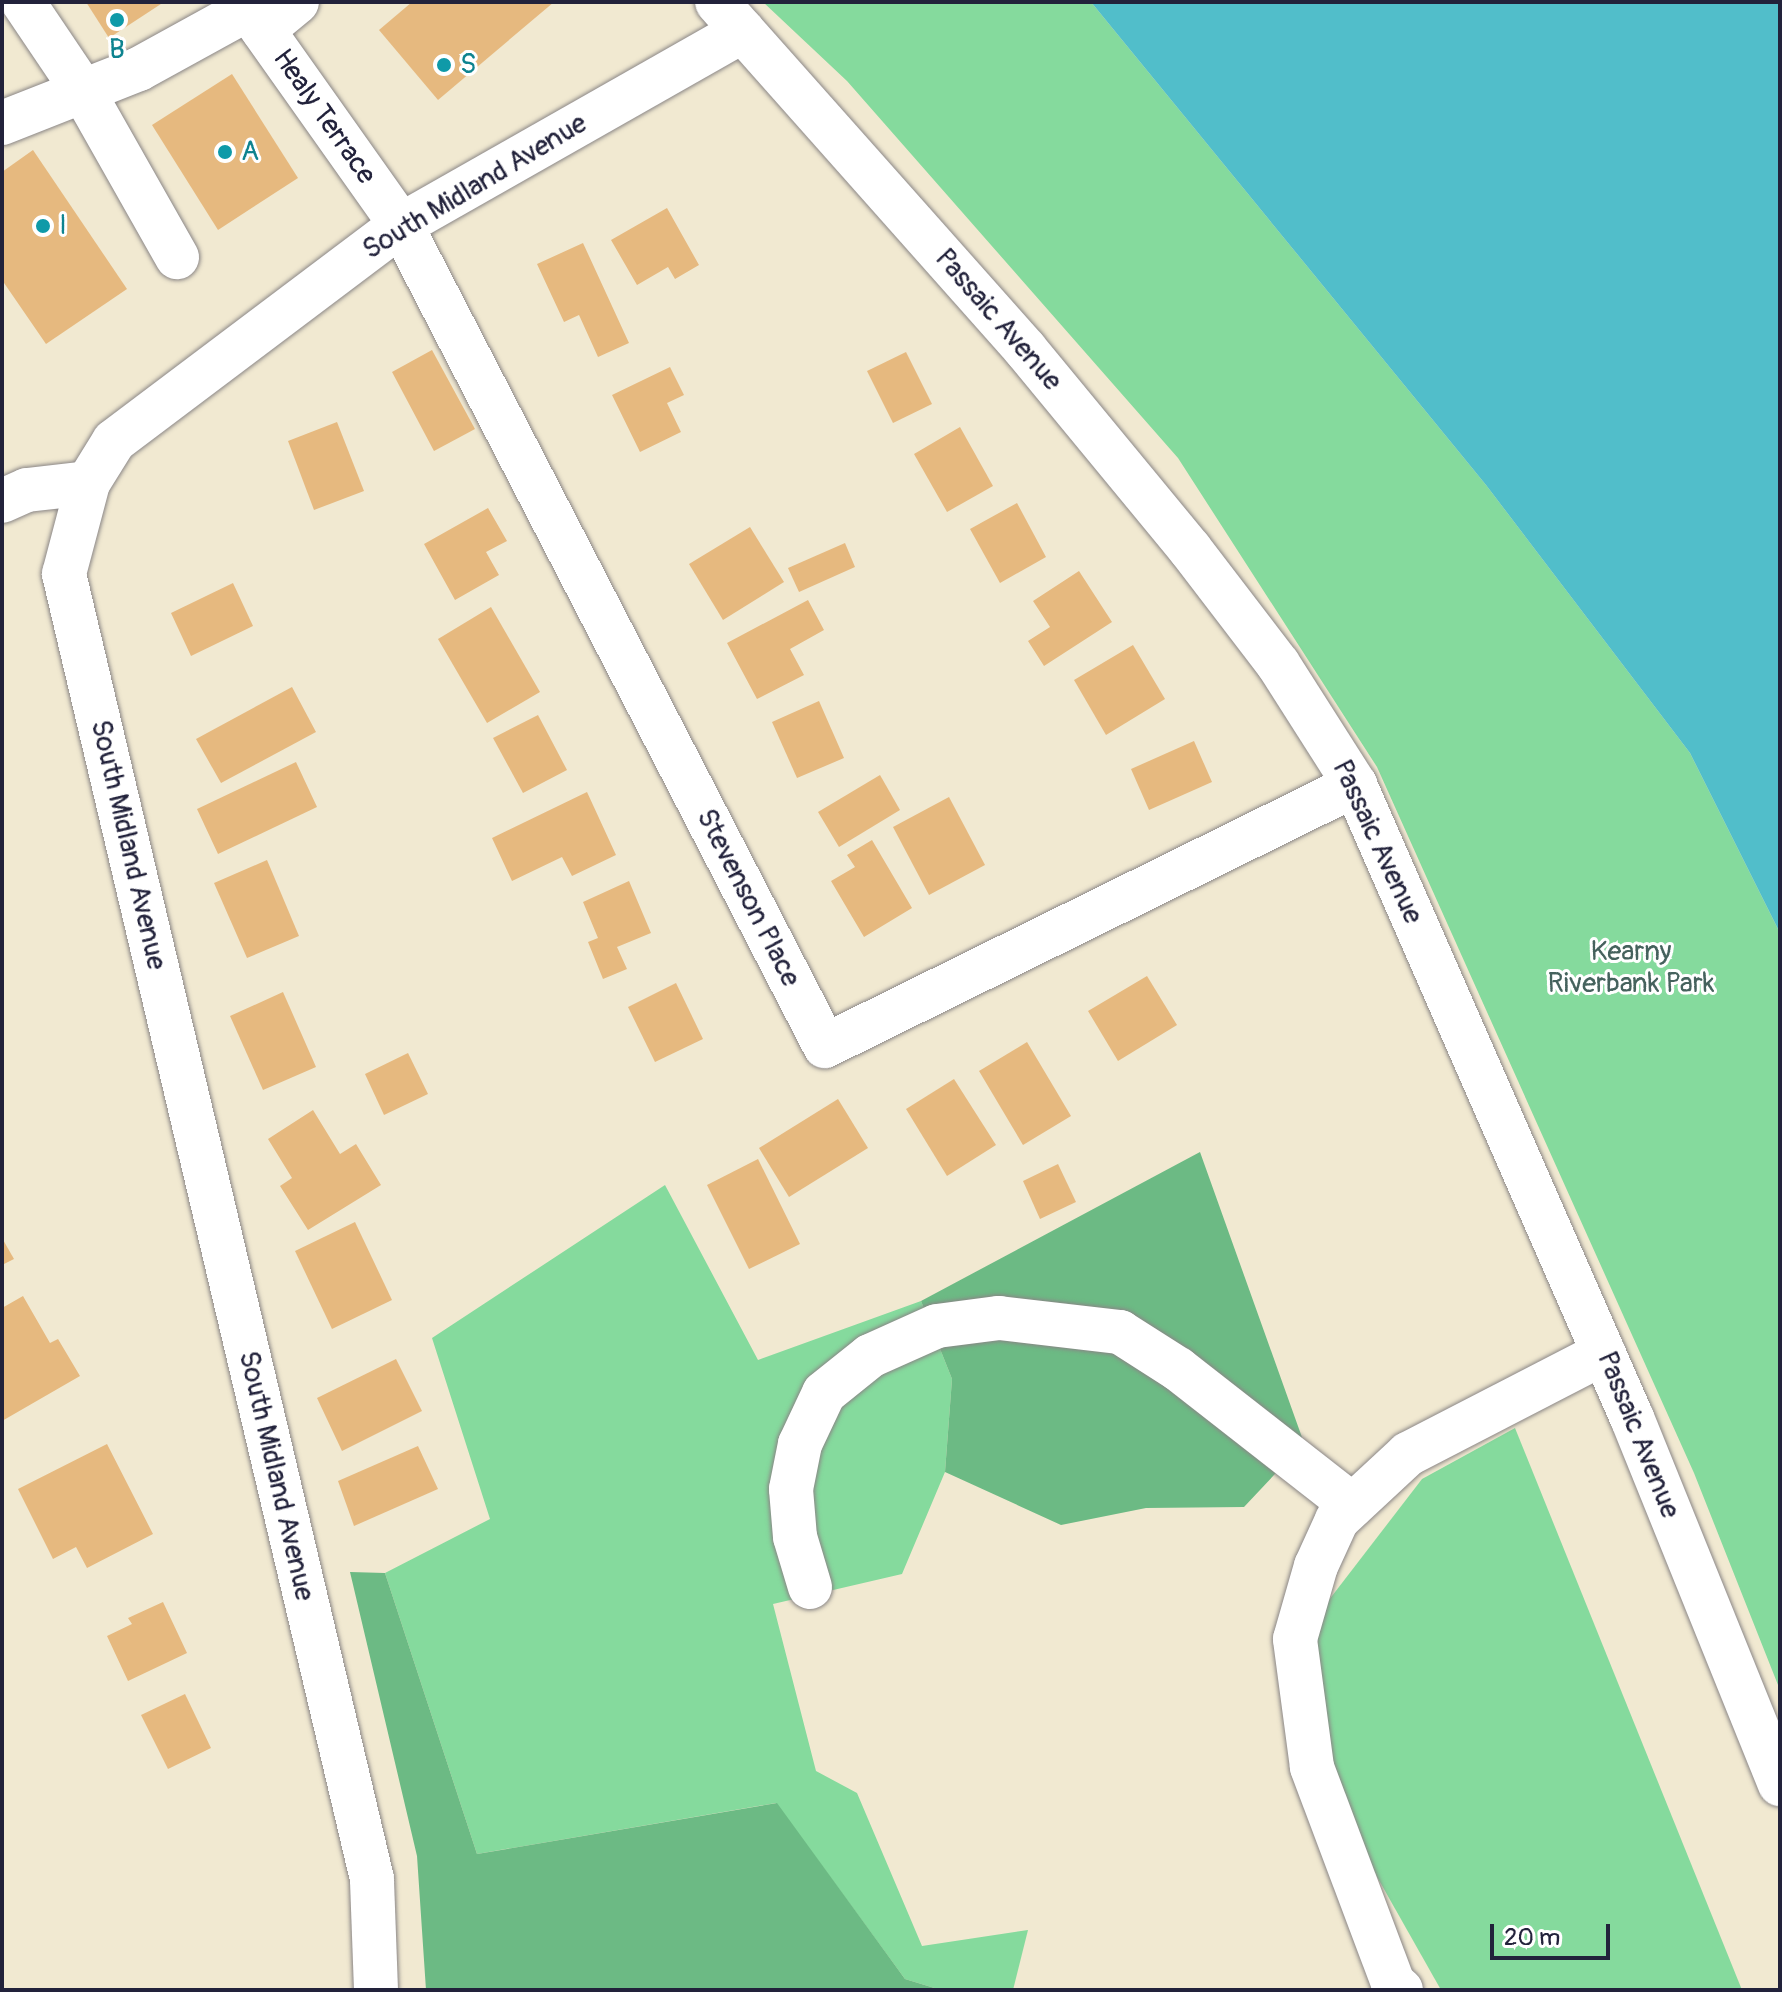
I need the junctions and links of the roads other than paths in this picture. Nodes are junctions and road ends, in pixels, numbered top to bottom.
1 (23, 2) edge
2 (297, 2) edge
3 (252, 14) edge
4 (730, 16) edge
5 (83, 91) junction
6 (2, 123) edge
7 (401, 225) junction
8 (177, 257) dead end
9 (88, 483) junction
10 (2, 501) edge
11 (1355, 785) junction
12 (1604, 1353) junction
13 (1352, 1505) junction
14 (810, 1587) dead end
15 (1780, 1784) edge
16 (376, 1990) edge
17 (1401, 1990) edge

1 - 5 street
2 - 3 street
3 - 5 street
3 - 7 street, Healy Terrace
4 - 7 street, South Midland Avenue
4 - 11 street, Passaic Avenue
5 - 6 street
5 - 8 street
7 - 9 street, South Midland Avenue
7 - 11 street, Stevenson Place
9 - 10 street
9 - 16 street, South Midland Avenue
11 - 12 street, Passaic Avenue
12 - 13 street
12 - 15 street, Passaic Avenue
13 - 14 street
13 - 17 street

